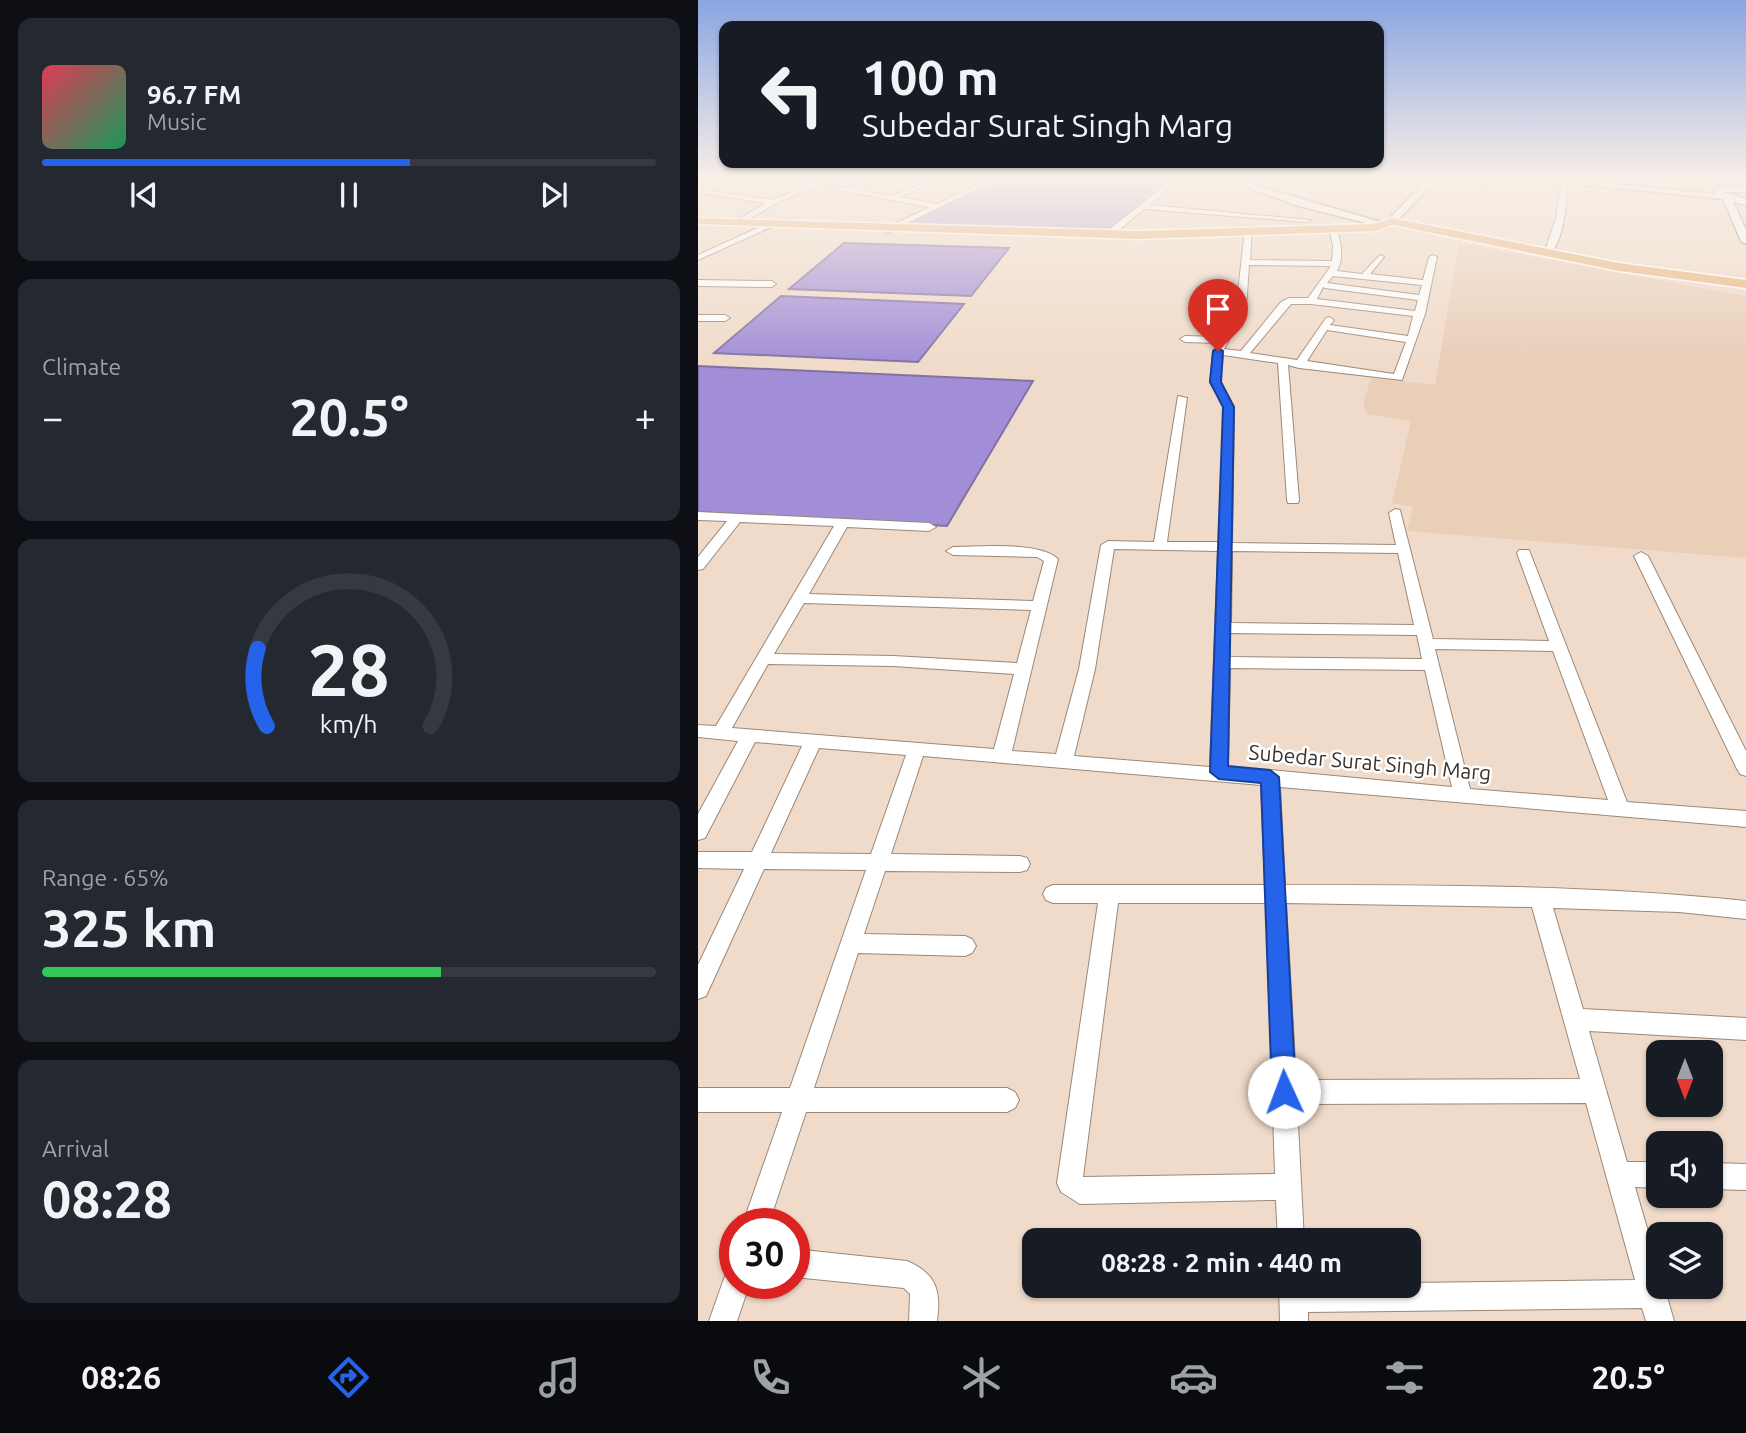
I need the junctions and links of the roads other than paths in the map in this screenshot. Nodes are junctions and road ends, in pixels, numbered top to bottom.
1 (734, 242) edge
2 (1248, 242) edge
3 (1336, 242) edge
4 (1479, 242) edge
5 (1489, 242) edge
6 (1553, 242) edge
7 (1548, 253) junction
8 (1380, 257) dead end
9 (1433, 257) dead end
10 (698, 258) edge
11 (1247, 262) junction
12 (1334, 268) junction
13 (1364, 276) junction
14 (1428, 282) junction
15 (698, 283) edge
16 (772, 284) dead end
17 (1746, 284) edge
18 (1324, 285) junction
19 (1746, 290) edge
20 (1423, 298) junction
21 (1311, 301) junction
22 (1336, 304) junction
23 (1420, 314) junction
24 (698, 318) edge
25 (725, 318) dead end
26 (1325, 327) junction
27 (1185, 339) dead end
28 (1413, 340) junction
29 (1220, 345) junction
30 (1243, 355) junction
31 (1283, 361) junction
32 (1299, 365) junction
33 (1182, 398) dead end
34 (1293, 500) dead end
35 (1396, 513) dead end
36 (698, 516) edge
37 (736, 518) junction
38 (842, 524) junction
39 (929, 527) dead end
40 (1160, 545) junction
41 (1225, 547) junction
42 (1404, 549) junction
43 (953, 551) dead end
44 (1524, 553) dead end
45 (1641, 556) dead end
46 (698, 566) edge
47 (798, 598) junction
48 (1038, 606) junction
49 (1223, 628) junction
50 (1425, 637) junction
51 (1560, 646) junction
52 (767, 659) junction
53 (1222, 662) junction
54 (1431, 666) junction
55 (1023, 669) junction
56 (698, 731) edge
57 (721, 733) junction
58 (750, 735) junction
59 (814, 740) junction
60 (917, 748) junction
61 (1002, 754) junction
62 (1064, 759) junction
63 (1746, 769) edge
64 (1219, 772) junction
65 (1270, 777) junction
66 (1462, 793) junction
67 (1619, 806) junction
68 (1746, 819) edge
69 (698, 832) edge
70 (698, 860) edge
71 (757, 861) junction
72 (878, 862) junction
73 (1020, 864) dead end
74 (1053, 894) dead end
75 (1109, 894) junction
76 (1276, 894) junction
77 (1540, 898) junction
78 (1746, 910) edge
79 (851, 943) junction
80 (965, 946) dead end
81 (698, 989) edge
82 (1574, 1018) junction
83 (1746, 1029) edge
84 (1594, 1091) junction
85 (1284, 1092) junction
86 (698, 1100) edge
87 (798, 1100) junction
88 (1007, 1100) dead end
89 (1618, 1174) junction
90 (1646, 1175) edge
91 (1723, 1176) edge
92 (1746, 1177) edge
93 (1288, 1187) junction
94 (761, 1208) edge
95 (1290, 1228) edge
96 (810, 1266) edge
97 (1646, 1273) edge
98 (1646, 1294) edge
99 (730, 1299) edge
100 (1653, 1299) edge
101 (1293, 1302) edge
102 (722, 1321) edge
103 (923, 1321) edge
104 (1659, 1321) edge

1 - 10 street
2 - 11 street
3 - 12 street
4 - 19 main road
5 - 7 main road
6 - 7 street
7 - 17 main road
8 - 13 street
9 - 14 street
11 - 12 street
11 - 29 street
12 - 13 street
12 - 18 street
13 - 14 street
14 - 20 street
15 - 16 street
18 - 20 street
18 - 21 street
20 - 23 street
21 - 22 street
21 - 30 street
22 - 23 street
22 - 26 street
23 - 28 street
24 - 25 street
26 - 28 street
26 - 32 street
27 - 29 street
28 - 32 street
29 - 30 street
29 - 41 street
30 - 31 street
31 - 32 street
31 - 34 street
33 - 40 street
35 - 42 street
36 - 37 street
37 - 38 street
37 - 46 street
38 - 39 street
38 - 47 street
40 - 41 street
40 - 62 street
41 - 42 street
41 - 49 street
42 - 50 street
43 - 48 street
44 - 51 street
45 - 63 street
47 - 48 street
47 - 52 street
48 - 55 street
49 - 50 street
49 - 53 street
50 - 51 street
50 - 54 street
51 - 67 street
52 - 55 street
52 - 57 street
53 - 54 street
53 - 64 street
54 - 66 street
55 - 61 street
56 - 57 street, Subedar Surat Singh Marg
57 - 58 street, Subedar Surat Singh Marg
58 - 59 street, Subedar Surat Singh Marg
58 - 69 street
59 - 60 street, Subedar Surat Singh Marg
59 - 71 street
60 - 61 street, Subedar Surat Singh Marg
60 - 72 street
61 - 62 street, Subedar Surat Singh Marg
62 - 64 street, Subedar Surat Singh Marg
64 - 65 street, Subedar Surat Singh Marg
65 - 66 street, Subedar Surat Singh Marg
65 - 76 street
66 - 67 street, Subedar Surat Singh Marg
67 - 68 street, Subedar Surat Singh Marg
70 - 71 street
71 - 72 street
71 - 81 street
72 - 73 street
72 - 79 street
74 - 75 street
75 - 76 street
75 - 93 street
76 - 77 street
76 - 85 street
77 - 78 street
77 - 82 street
79 - 80 street
79 - 87 street
82 - 83 street
82 - 84 street
84 - 85 street
84 - 89 street
85 - 93 street
86 - 87 street
87 - 88 street
87 - 94 street
89 - 90 street
89 - 97 street
91 - 92 street
93 - 95 street
96 - 103 street
98 - 101 street
99 - 102 street
100 - 104 street

